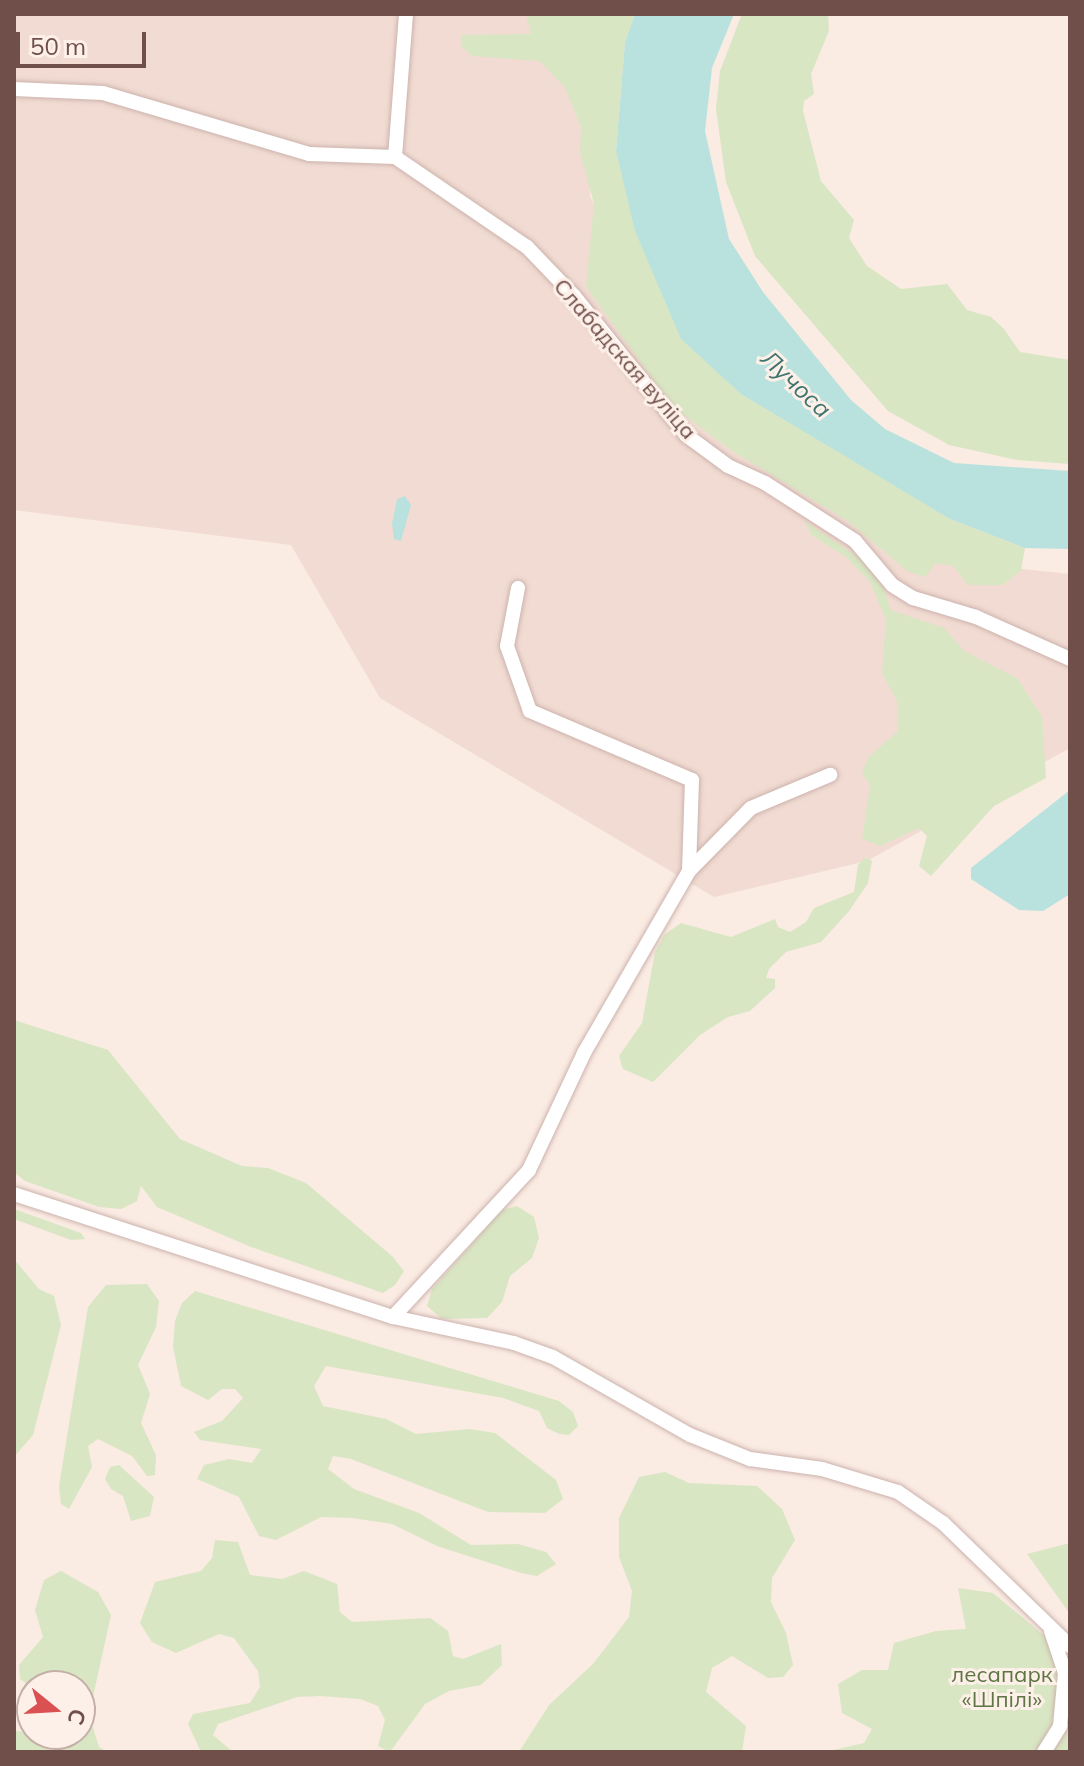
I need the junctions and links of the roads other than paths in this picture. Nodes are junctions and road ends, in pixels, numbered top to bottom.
1 (406, 14) edge
2 (14, 89) edge
3 (395, 157) junction
4 (518, 588) dead end
5 (1070, 659) edge
6 (830, 775) dead end
7 (689, 871) junction
8 (14, 1194) edge
9 (393, 1317) junction
10 (1051, 1630) junction
11 (1070, 1646) edge
12 (1044, 1752) edge

1 - 3 street
2 - 3 street
3 - 5 street, Слабадская вуліца
4 - 7 street
6 - 7 street
7 - 9 street
8 - 9 street
9 - 10 street
10 - 11 street
10 - 12 street

